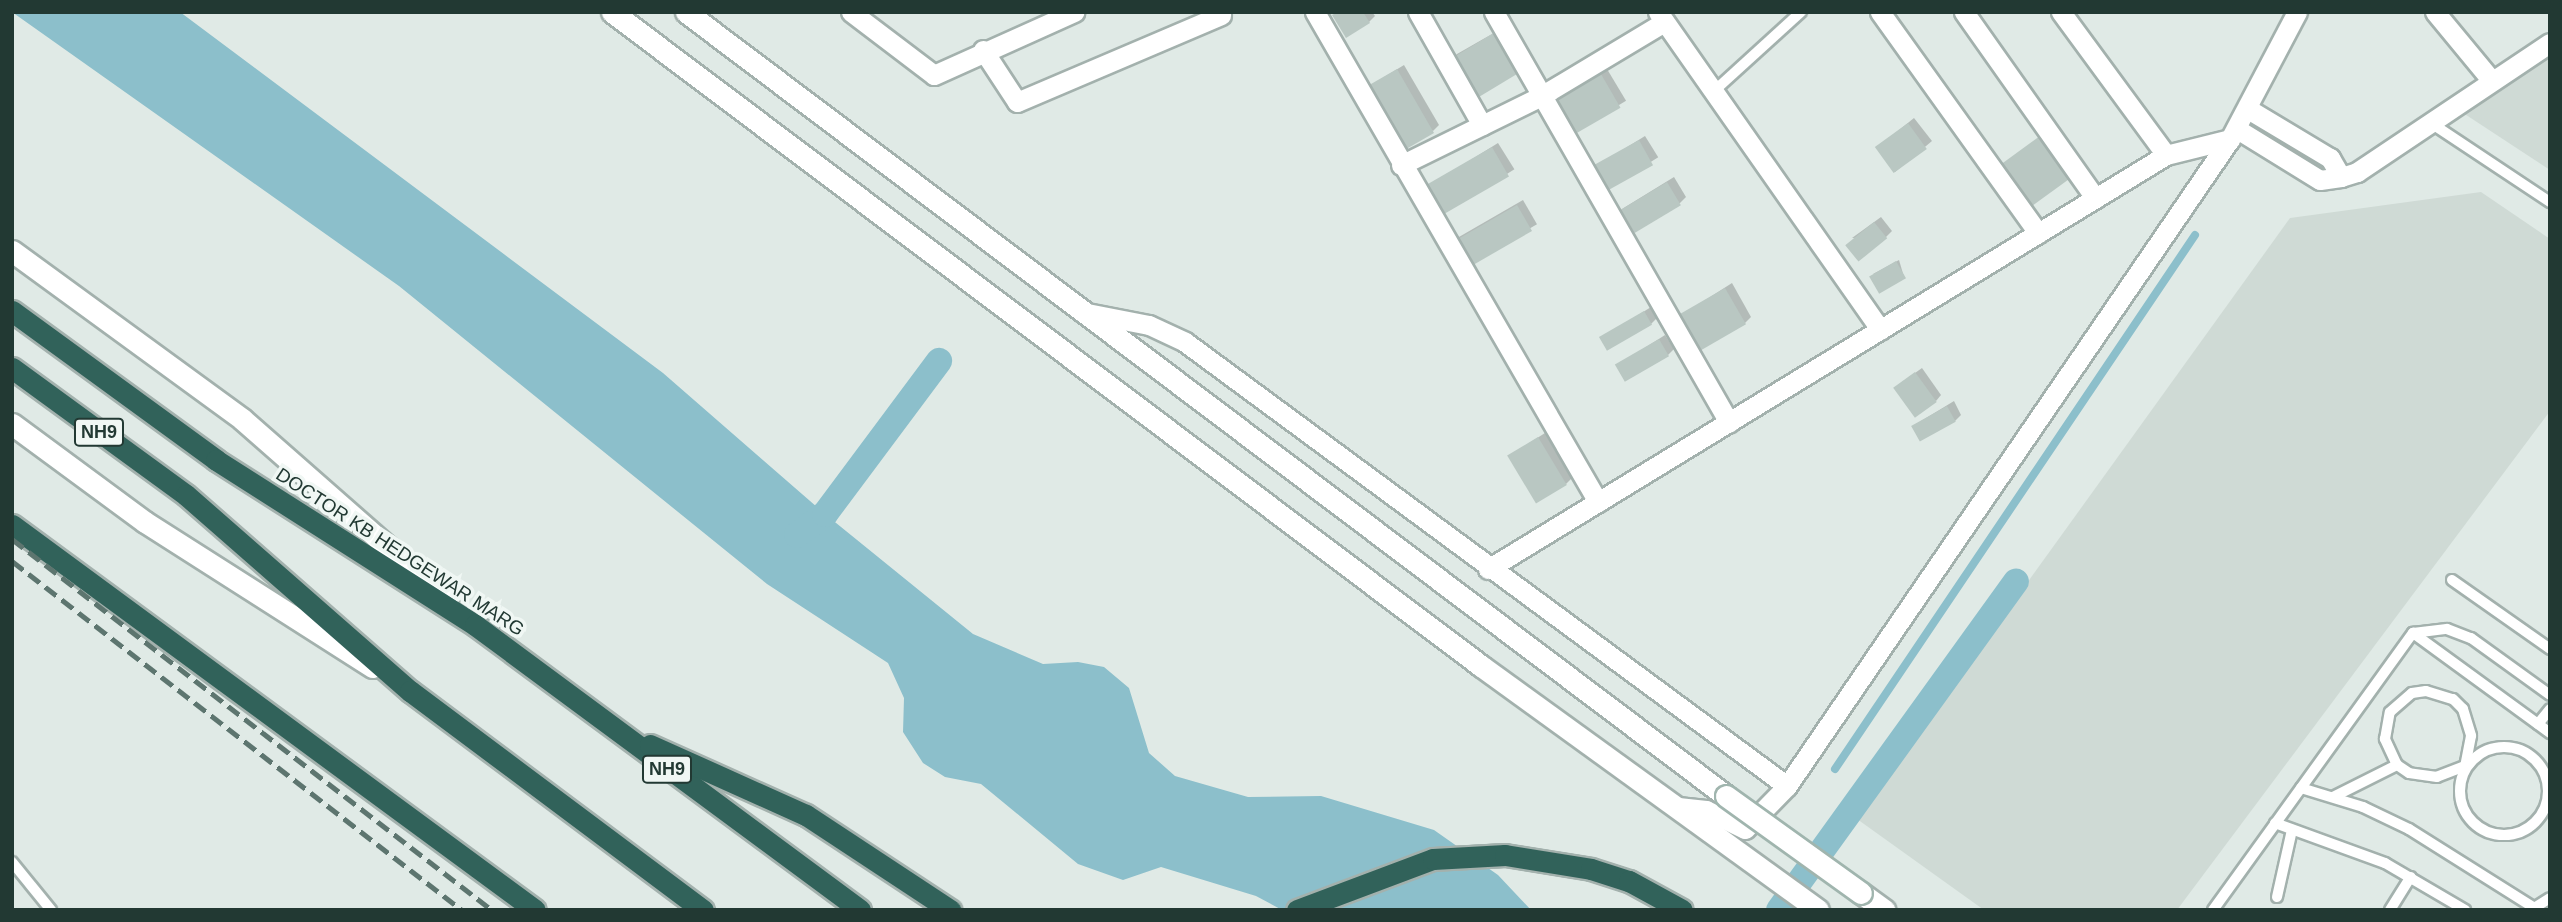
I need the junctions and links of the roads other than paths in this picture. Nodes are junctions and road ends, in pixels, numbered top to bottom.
1 (612, 12) edge
2 (686, 12) edge
3 (851, 12) edge
4 (1074, 12) edge
5 (1315, 12) edge
6 (1418, 12) edge
7 (1494, 12) edge
8 (1801, 12) edge
9 (1880, 12) edge
10 (1964, 12) edge
11 (2061, 12) edge
12 (2297, 12) edge
13 (2435, 12) edge
14 (1221, 15) dead end
15 (1661, 17) edge
16 (2550, 43) edge
17 (983, 50) junction
18 (2492, 81) junction
19 (1713, 92) junction
20 (1541, 96) junction
21 (2255, 114) junction
22 (2431, 122) junction
23 (1482, 125) junction
24 (2240, 135) junction
25 (2166, 155) junction
26 (1401, 165) junction
27 (2341, 177) junction
28 (2095, 198) junction
29 (2550, 202) edge
30 (2038, 233) junction
31 (12, 251) edge
32 (12, 311) edge
33 (1082, 312) junction
34 (1881, 330) junction
35 (12, 368) edge
36 (1729, 422) junction
37 (12, 424) edge
38 (1598, 502) junction
39 (12, 525) edge
40 (1488, 569) junction
41 (2452, 580) dead end
42 (475, 625) junction
43 (2413, 633) junction
44 (2550, 649) edge
45 (410, 691) junction
46 (2550, 695) edge
47 (2550, 709) edge
48 (2538, 724) junction
49 (610, 727) junction
50 (2550, 733) edge
51 (2397, 765) junction
52 (2465, 766) junction
53 (1787, 786) junction
54 (2301, 788) junction
55 (2333, 797) junction
56 (1678, 807) junction
57 (2275, 823) junction
58 (2292, 830) junction
59 (12, 862) edge
60 (2411, 877) junction
61 (2277, 897) dead end
62 (2550, 898) edge
63 (1817, 909) edge
64 (2532, 909) edge
65 (51, 910) edge
66 (535, 910) edge
67 (704, 910) edge
68 (860, 910) edge
69 (950, 910) edge
70 (1297, 910) edge
71 (1682, 910) edge
72 (1884, 910) edge
73 (2213, 910) edge
74 (2390, 910) edge
75 (2465, 910) edge

1 - 56 main road
2 - 33 main road
3 - 17 street
4 - 17 street
5 - 26 street
6 - 23 street
7 - 20 street
8 - 19 lane
9 - 30 street
10 - 28 street
11 - 25 street
12 - 21 street
13 - 18 street
14 - 17 street
15 - 19 street
15 - 20 street
16 - 18 street
18 - 22 street
19 - 34 street
20 - 23 street
20 - 36 street
21 - 24 street
21 - 27 street
22 - 27 street
22 - 29 lane
23 - 26 street
24 - 25 street
24 - 27 street
24 - 53 street
25 - 28 street
26 - 38 street
28 - 30 street
30 - 34 street
31 - 42 main road
32 - 42 highway, DOCTOR KB HEDGEWAR MARG
33 - 40 street
33 - 72 main road, bridge
34 - 36 street
35 - 45 highway, NH9
36 - 38 street
37 - 45 main road
38 - 40 street
39 - 66 highway
40 - 53 street
41 - 44 lane
42 - 49 highway, DOCTOR KB HEDGEWAR MARG / NH9
43 - 46 lane
43 - 48 lane
43 - 54 lane
45 - 67 highway, NH9
47 - 48 lane
48 - 50 lane
49 - 68 highway, DOCTOR KB HEDGEWAR MARG / NH9
49 - 69 highway
51 - 52 lane
51 - 52 lane
51 - 55 lane
52 - 52 lane
53 - 56 street
54 - 55 lane
54 - 57 lane
55 - 64 lane
56 - 63 main road
57 - 58 lane
57 - 73 lane
58 - 60 lane
58 - 61 lane
59 - 65 lane
60 - 74 lane
60 - 75 lane
62 - 64 lane
70 - 71 highway

